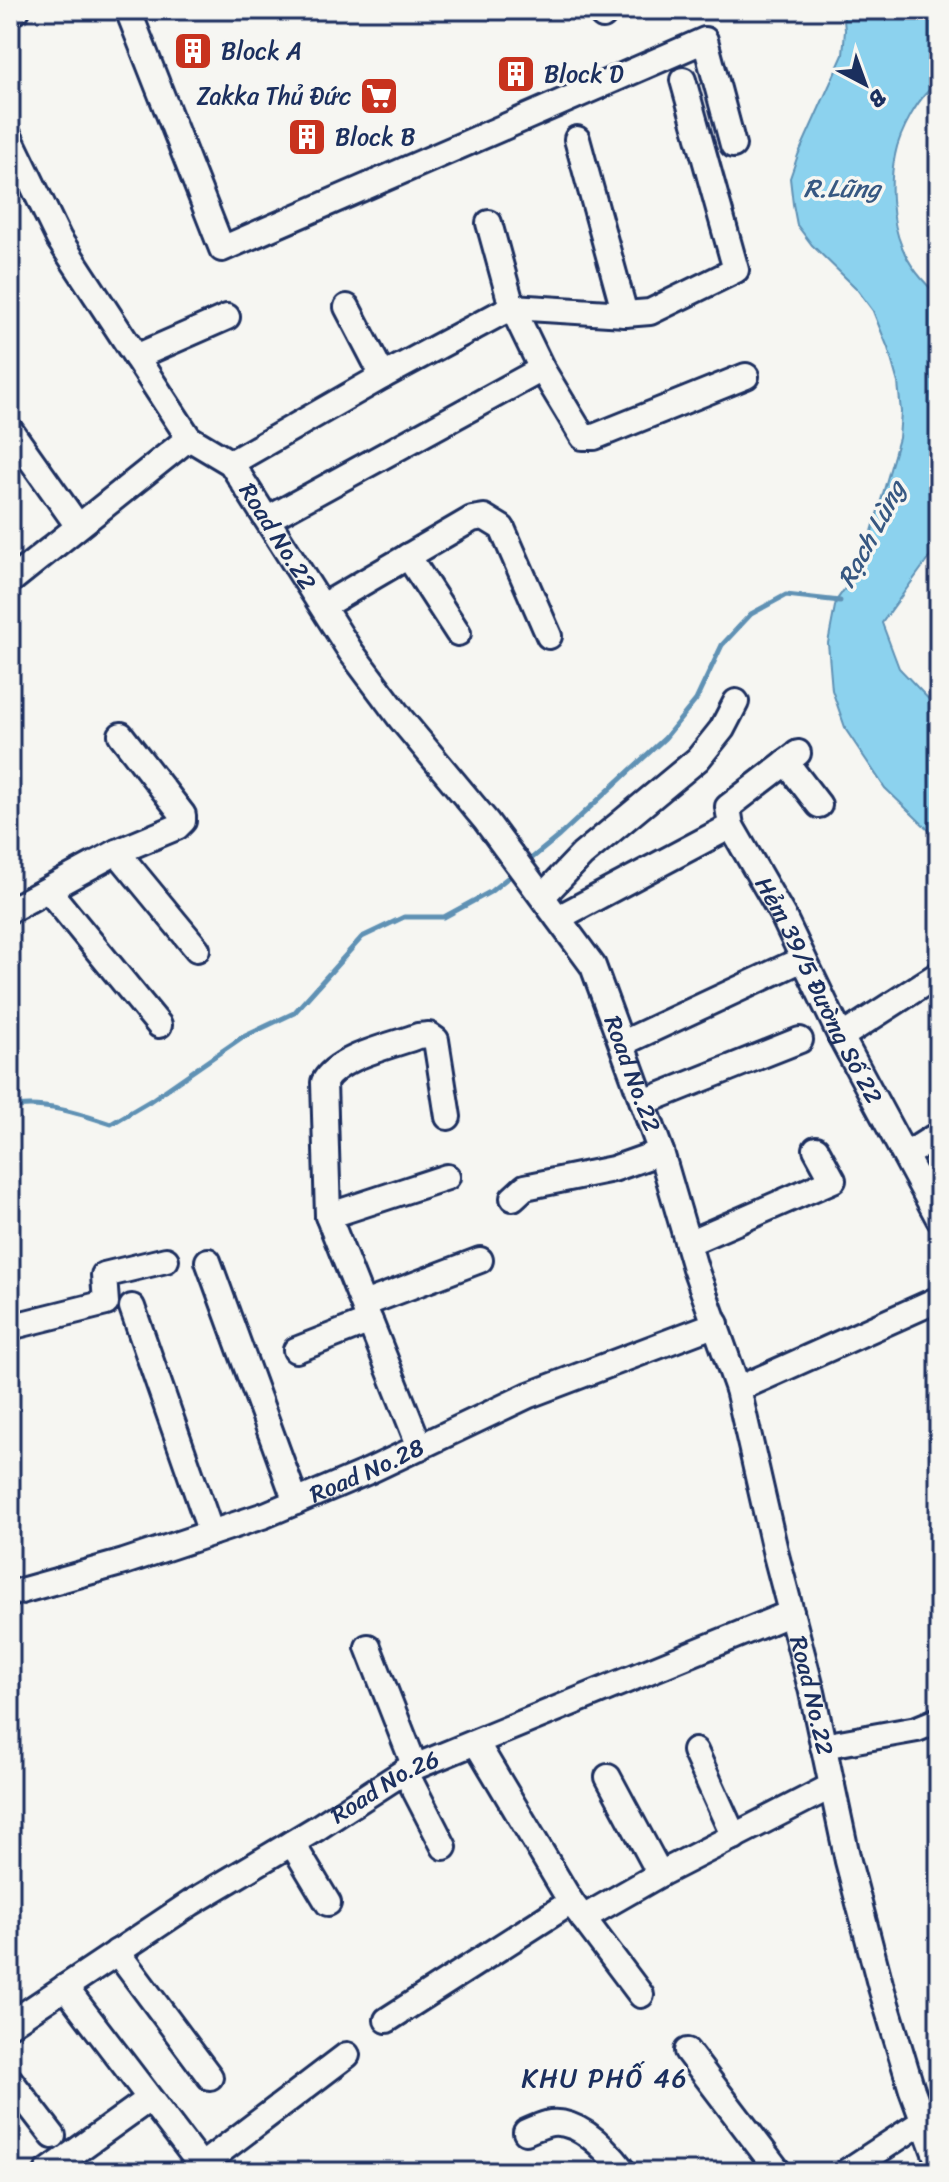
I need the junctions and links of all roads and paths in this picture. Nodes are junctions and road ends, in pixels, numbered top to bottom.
1 (17, 10) edge
2 (128, 10) edge
3 (10, 13) edge
4 (683, 80) dead end
5 (10, 138) edge
6 (577, 139) dead end
7 (733, 145) dead end
8 (489, 223) dead end
9 (347, 307) dead end
10 (512, 307) junction
11 (625, 314) junction
12 (227, 317) dead end
13 (136, 357) junction
14 (542, 369) junction
15 (383, 376) junction
16 (746, 376) dead end
17 (10, 430) edge
18 (189, 438) junction
19 (231, 463) junction
20 (268, 519) junction
21 (78, 526) junction
22 (408, 556) junction
23 (10, 575) edge
24 (323, 606) junction
25 (458, 633) dead end
26 (549, 636) dead end
27 (736, 702) dead end
28 (121, 735) dead end
29 (819, 805) dead end
30 (731, 826) junction
31 (117, 852) junction
32 (538, 890) junction
33 (49, 891) junction
34 (10, 910) edge
35 (558, 918) junction
36 (197, 949) dead end
37 (803, 959) junction
38 (939, 974) edge
39 (159, 1025) dead end
40 (841, 1037) junction
41 (800, 1040) dead end
42 (623, 1043) junction
43 (644, 1102) junction
44 (448, 1117) dead end
45 (939, 1134) edge
46 (816, 1149) dead end
47 (661, 1152) junction
48 (906, 1155) junction
49 (447, 1177) dead end
50 (513, 1198) dead end
51 (328, 1216) junction
52 (939, 1219) edge
53 (688, 1243) junction
54 (166, 1260) dead end
55 (480, 1260) dead end
56 (208, 1261) dead end
57 (939, 1299) edge
58 (132, 1307) dead end
59 (367, 1312) junction
60 (716, 1324) junction
61 (10, 1327) edge
62 (296, 1350) dead end
63 (738, 1389) junction
64 (420, 1447) junction
65 (296, 1502) junction
66 (211, 1533) junction
67 (10, 1594) edge
68 (791, 1613) junction
69 (368, 1647) dead end
70 (939, 1720) edge
71 (477, 1744) junction
72 (823, 1746) junction
73 (695, 1751) dead end
74 (410, 1769) junction
75 (608, 1777) dead end
76 (832, 1786) junction
77 (734, 1837) junction
78 (292, 1843) junction
79 (444, 1847) dead end
80 (660, 1874) junction
81 (328, 1903) dead end
82 (577, 1910) junction
83 (117, 1952) junction
84 (65, 1987) junction
85 (641, 1995) dead end
86 (387, 2020) dead end
87 (10, 2024) edge
88 (687, 2051) dead end
89 (347, 2055) dead end
90 (210, 2077) dead end
91 (10, 2080) edge
92 (149, 2099) junction
93 (931, 2115) edge
94 (526, 2132) dead end
95 (53, 2136) dead end
96 (939, 2164) edge
97 (204, 2169) edge
98 (47, 2172) edge
99 (624, 2172) edge
100 (779, 2172) edge
101 (846, 2172) edge

1 - 3 street
2 - 7 street
4 - 11 street
5 - 13 street, Road No.22
6 - 11 street
8 - 10 street
9 - 15 street
10 - 11 street
10 - 14 street
10 - 15 street
12 - 13 street
13 - 18 street, Road No.22
14 - 16 street
14 - 20 street
15 - 19 street
17 - 21 street
18 - 19 street, Road No.22
18 - 21 street
19 - 20 street, Road No.22
20 - 24 street, Road No.22
21 - 23 street
22 - 24 street
22 - 25 street
22 - 26 street
24 - 32 street, Road No.22
27 - 32 street
28 - 31 street
29 - 30 street
30 - 35 street
30 - 37 street, Hẻm 39/5 Đường Số 22
31 - 33 street
31 - 36 street
32 - 35 street, Road No.22
33 - 34 street
33 - 39 street
35 - 42 street, Road No.22
37 - 40 street, Hẻm 39/5 Đường Số 22
37 - 42 street
38 - 40 street
40 - 48 street, Hẻm 39/5 Đường Số 22
41 - 43 street
42 - 43 street, Road No.22
43 - 47 street, Road No.22
44 - 51 street
45 - 48 street
46 - 53 street
47 - 50 street
47 - 53 street, Road No.22
48 - 52 street, Hẻm 39/5 Đường Số 22
49 - 51 street
51 - 59 street
53 - 60 street, Road No.22
54 - 61 street
55 - 59 street
56 - 65 street
57 - 63 street
58 - 66 street
59 - 62 street
59 - 64 street
60 - 63 street, Road No.22
60 - 64 street, Road No.28
63 - 68 street, Road No.22
64 - 65 street, Road No.28
65 - 66 street, Road No.28
66 - 67 street, Road No.28
68 - 71 street, Road No.26
68 - 72 street, Road No.22
69 - 74 street
70 - 72 street
71 - 74 street, Road No.26
71 - 82 street
72 - 76 street, Road No.22
73 - 77 street
74 - 78 street, Road No.26
74 - 79 street
75 - 80 street
76 - 77 street
76 - 93 street, Road No.22
77 - 80 street
78 - 81 street
78 - 83 street, Road No.26
80 - 82 street
82 - 85 street
82 - 86 street
83 - 84 street, Road No.26
83 - 90 street
84 - 87 street, Road No.26
84 - 92 street
88 - 100 street
89 - 97 street
91 - 95 street
92 - 97 street
92 - 98 street
93 - 96 street, Road No.22
93 - 101 street
94 - 99 street

